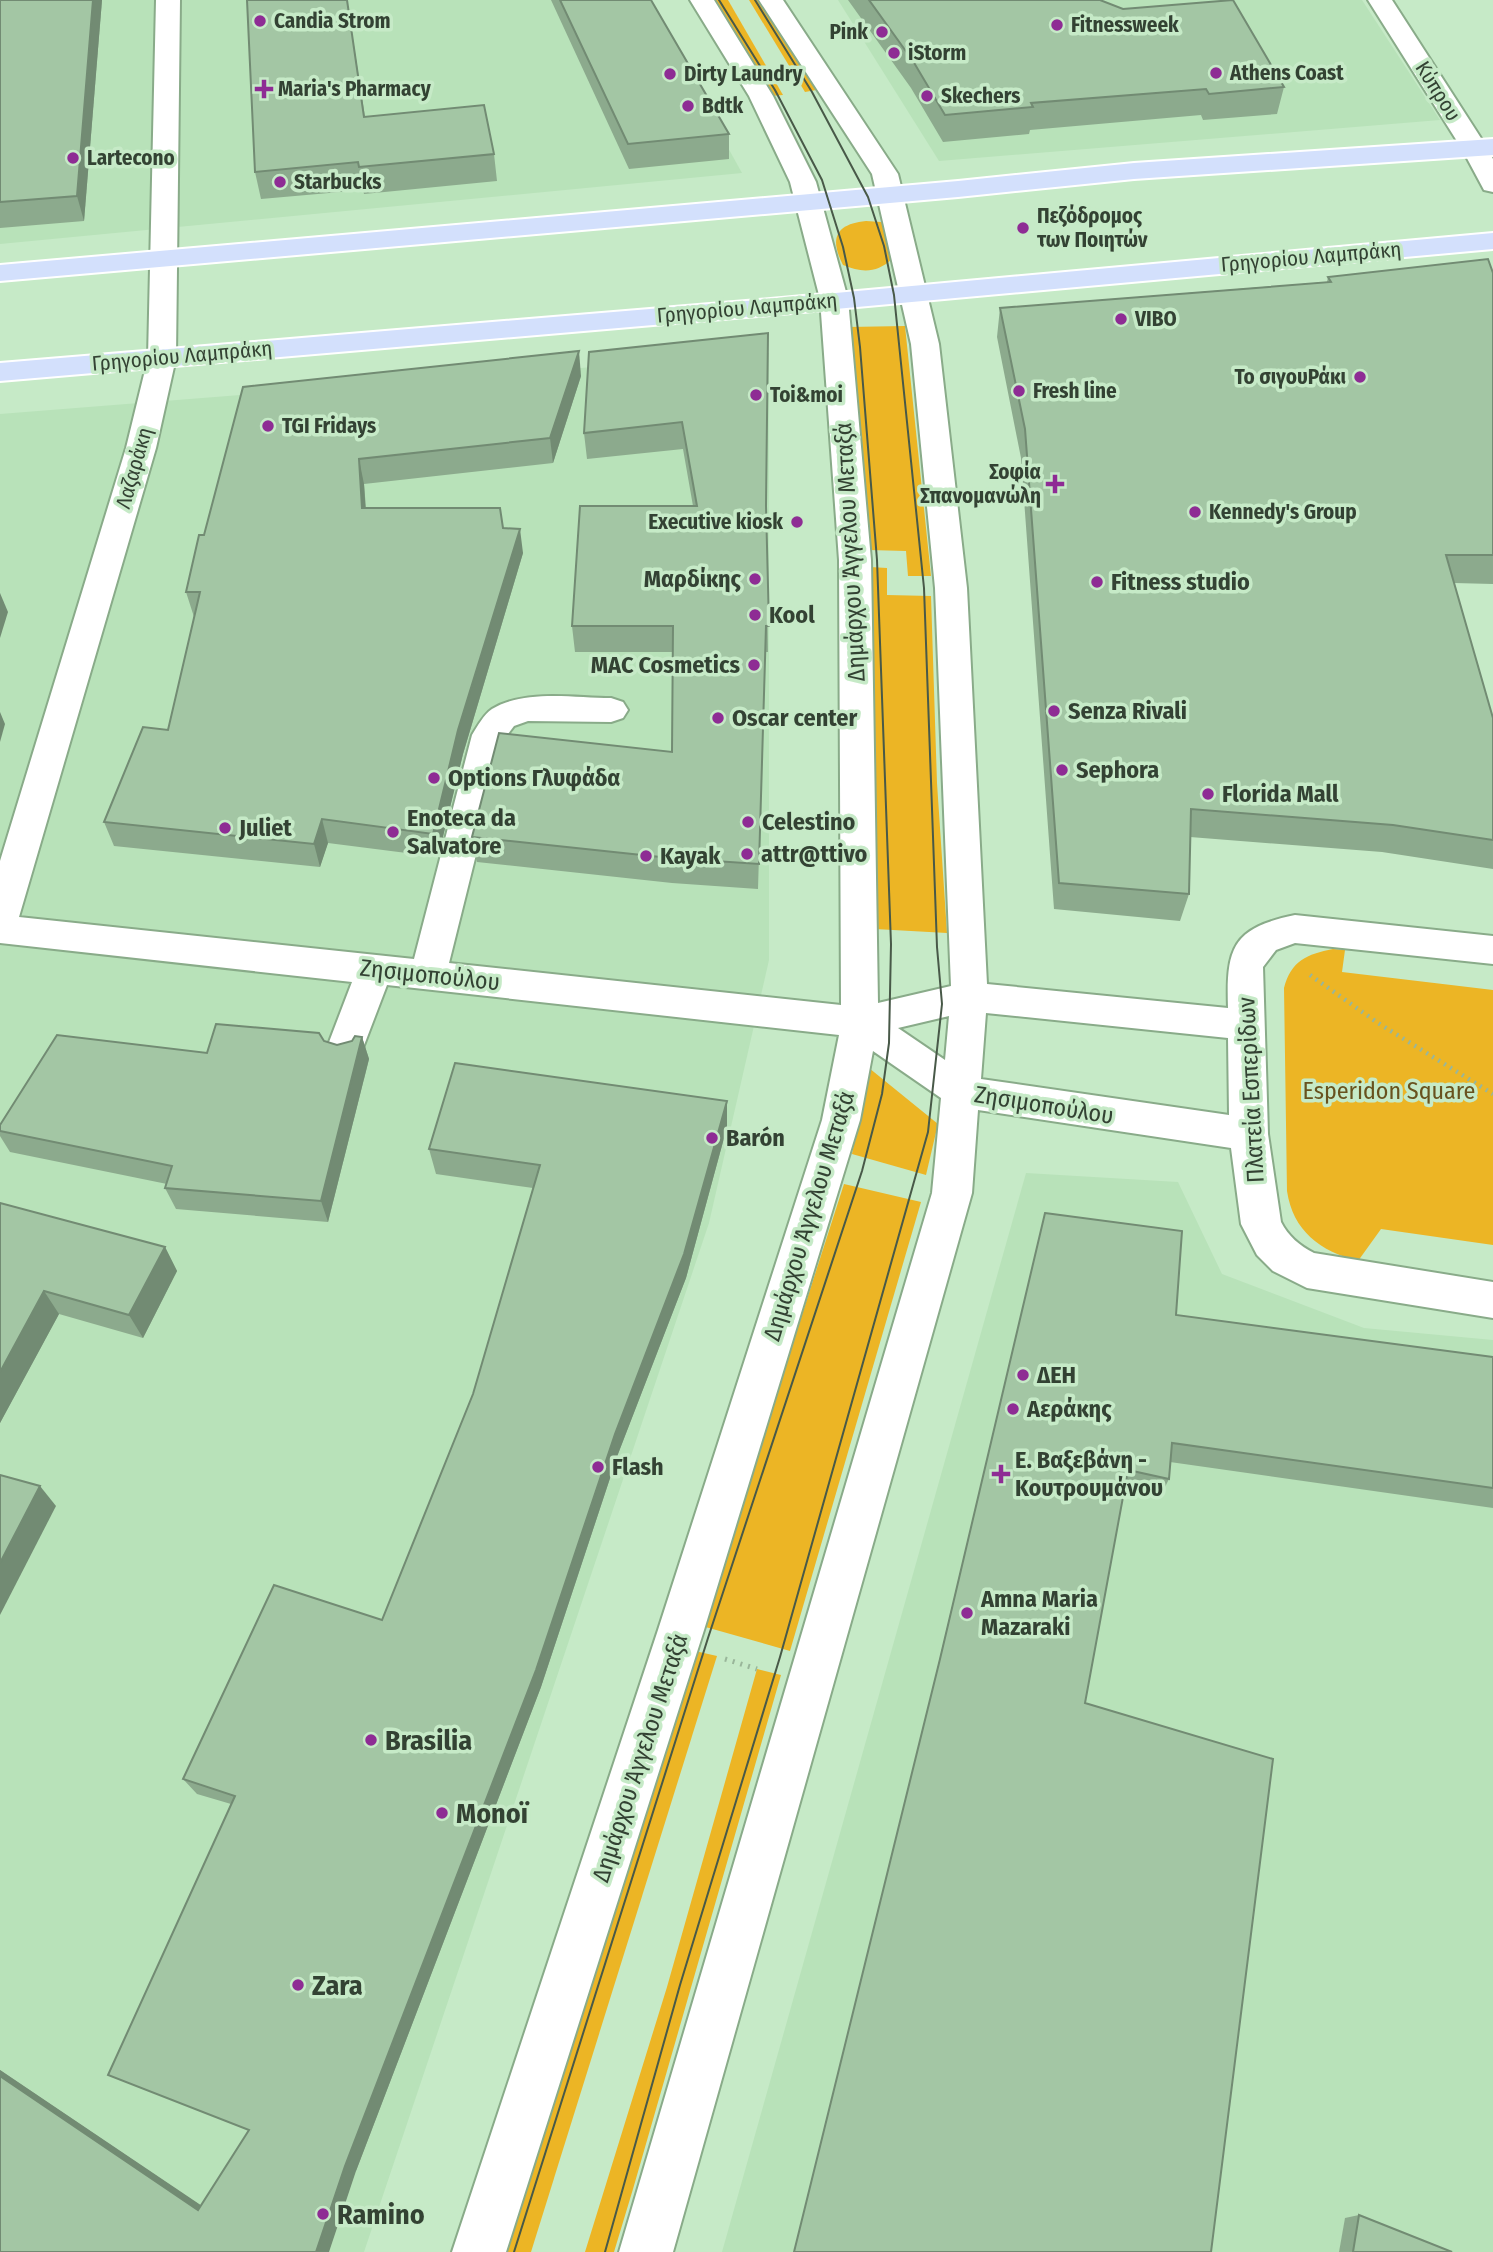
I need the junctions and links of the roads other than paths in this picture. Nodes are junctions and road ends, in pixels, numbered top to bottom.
1 (168, 0) edge
2 (702, 0) edge
3 (771, 0) edge
4 (1380, 0) edge
5 (1484, 148) edge
6 (1493, 184) edge
7 (891, 195) junction
8 (810, 202) junction
9 (1493, 241) edge
10 (164, 259) junction
11 (0, 273) edge
12 (914, 292) junction
13 (834, 299) junction
14 (162, 358) junction
15 (0, 372) edge
16 (611, 710) dead end
17 (0, 920) edge
18 (0, 929) edge
19 (1493, 950) edge
20 (375, 970) junction
21 (428, 975) junction
22 (969, 997) junction
23 (860, 1022) junction
24 (1246, 1025) junction
25 (345, 1050) edge
26 (962, 1092) junction
27 (1249, 1134) junction
28 (1493, 1300) edge
29 (479, 2252) edge
30 (646, 2252) edge

1 - 10 street, Λαζαράκη
2 - 8 street, Δημάρχου Άγγελου Μεταξά
3 - 7 street
4 - 5 street, Κύπρου
5 - 6 street, Κύπρου
5 - 7 main road
7 - 8 main road
7 - 12 street
8 - 10 main road
8 - 13 street, Δημάρχου Άγγελου Μεταξά
9 - 12 main road, Γρηγορίου Λαμπράκη
10 - 11 main road
10 - 14 street, Λαζαράκη
12 - 13 main road, Γρηγορίου Λαμπράκη
12 - 22 street
13 - 14 main road, Γρηγορίου Λαμπράκη
13 - 23 street, Δημάρχου Άγγελου Μεταξά
14 - 15 main road, Γρηγορίου Λαμπράκη
14 - 17 street, Λαζαράκη
16 - 21 street
18 - 20 street, Ζησιμοπούλου
19 - 24 street, Πλατεία Εσπερίδων
20 - 21 street, Ζησιμοπούλου
20 - 25 street
21 - 23 street, Ζησιμοπούλου
22 - 23 street, Ζησιμοπούλου
22 - 24 street, Ζησιμοπούλου
22 - 26 street
23 - 26 street, Ζησιμοπούλου
23 - 29 street, Δημάρχου Άγγελου Μεταξά
24 - 27 street, Πλατεία Εσπερίδων
26 - 27 street, Ζησιμοπούλου
26 - 30 street
27 - 28 street, Πλατεία Εσπερίδων

